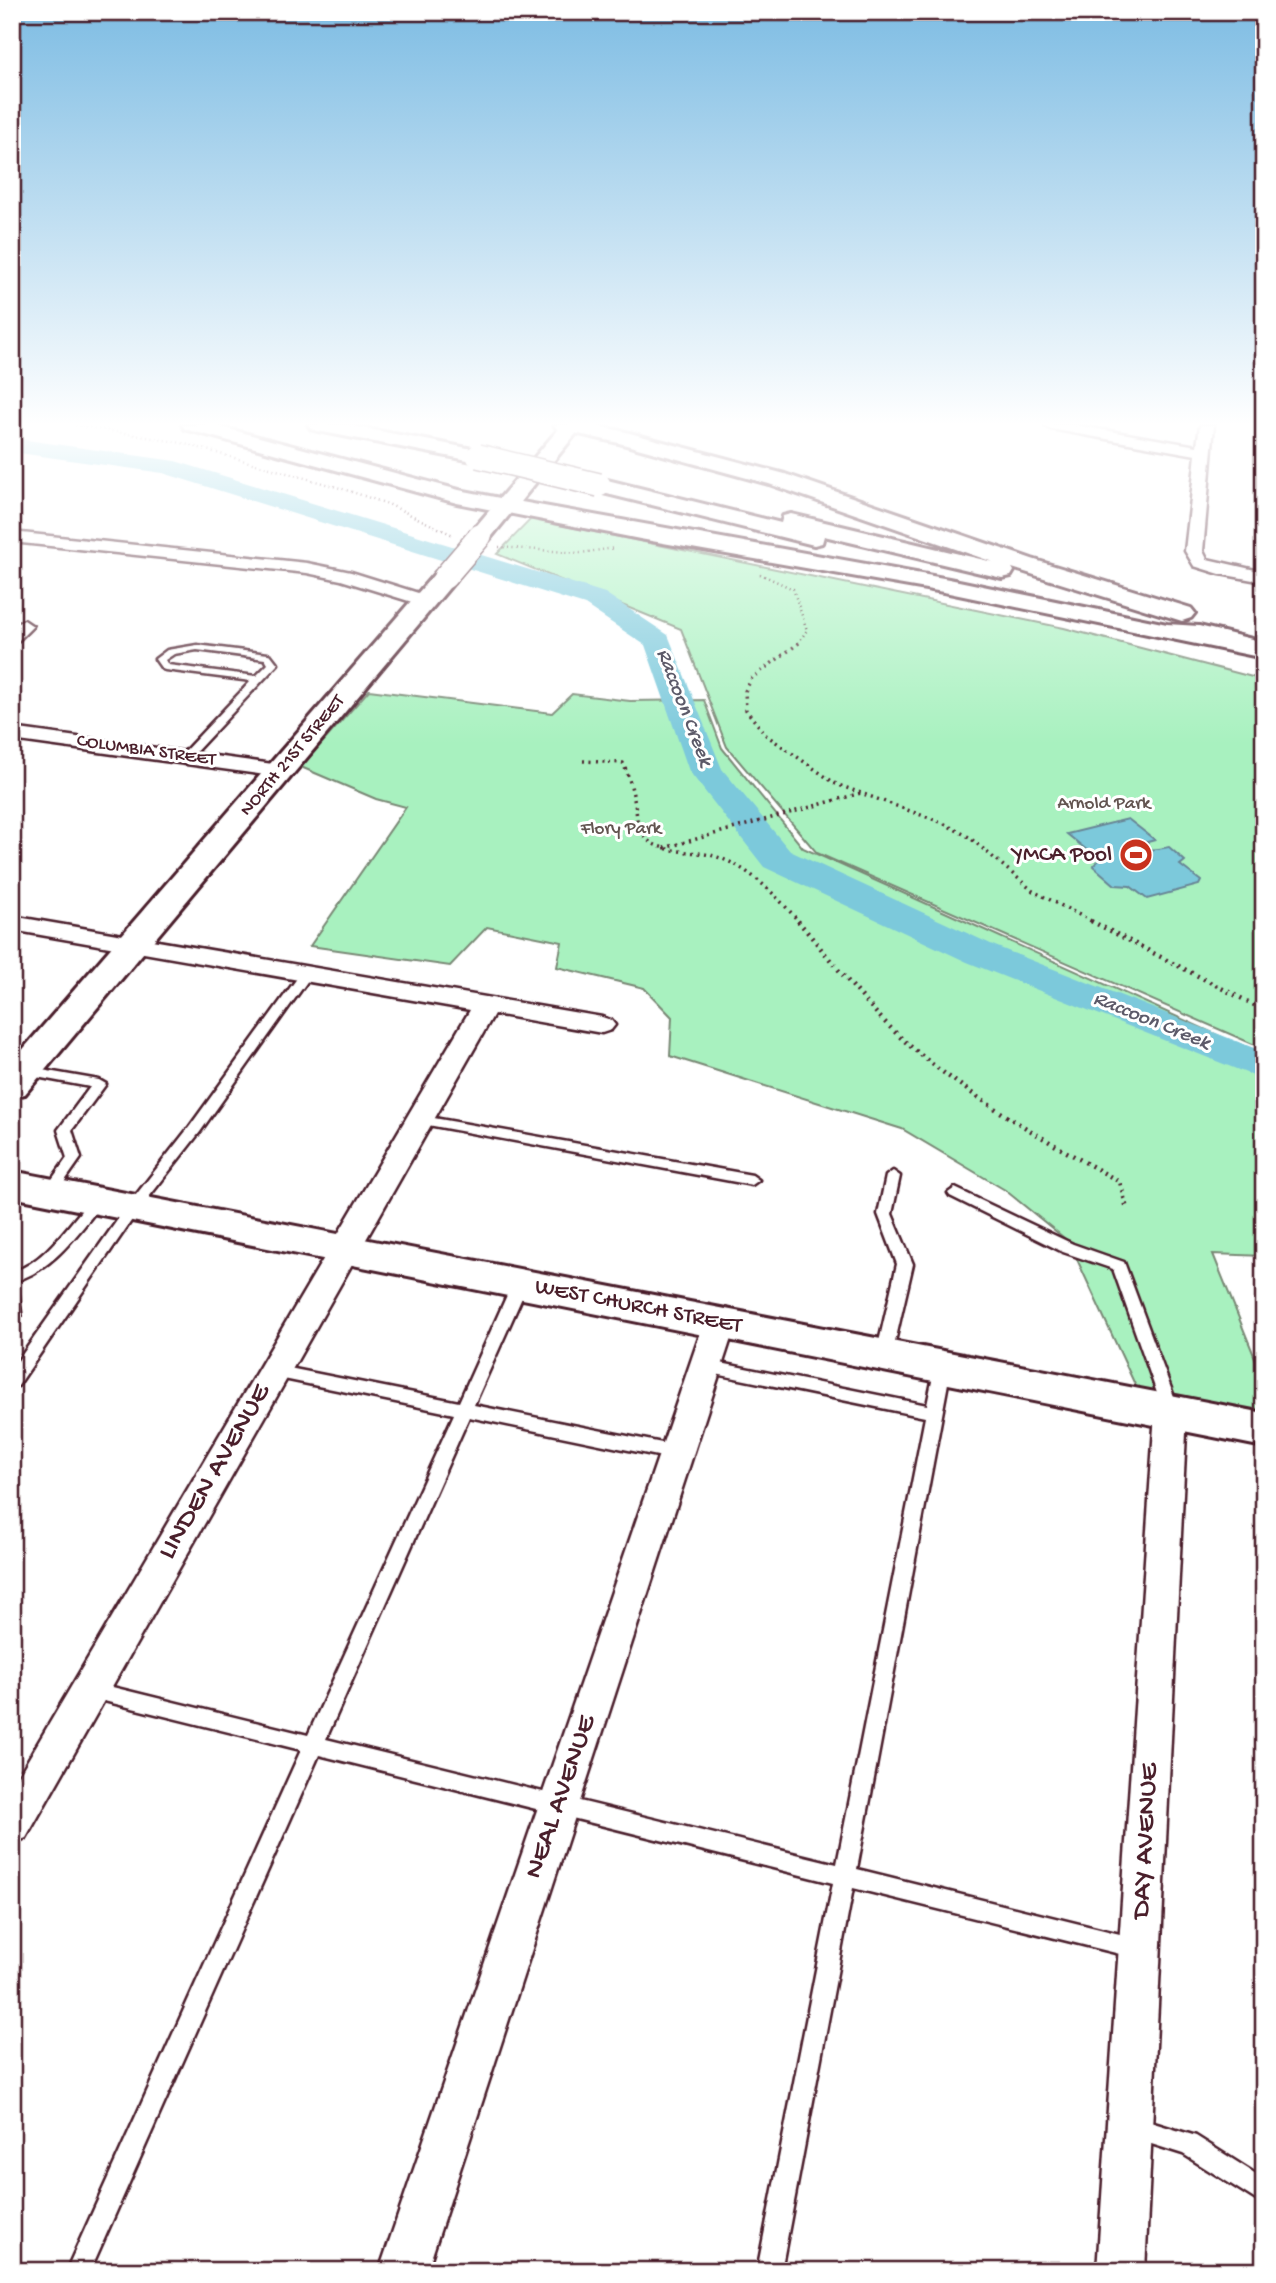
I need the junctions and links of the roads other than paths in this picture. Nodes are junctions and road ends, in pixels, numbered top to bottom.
1 (485, 532) edge
2 (638, 532) edge
3 (802, 532) edge
4 (825, 532) edge
5 (929, 532) edge
6 (1196, 532) edge
7 (12, 537) edge
8 (1264, 578) edge
9 (425, 601) junction
10 (1191, 616) junction
11 (1264, 634) edge
12 (1223, 640) junction
13 (1264, 650) edge
14 (259, 679) junction
15 (12, 734) edge
16 (186, 756) junction
17 (280, 771) junction
18 (12, 923) edge
19 (134, 943) junction
20 (307, 973) junction
21 (486, 1005) junction
22 (602, 1025) dead end
23 (19, 1078) edge
24 (417, 1119) junction
25 (893, 1176) dead end
26 (752, 1180) dead end
27 (31, 1188) edge
28 (955, 1193) dead end
29 (115, 1204) junction
30 (343, 1249) junction
31 (12, 1278) edge
32 (520, 1284) junction
33 (720, 1323) junction
34 (884, 1355) junction
35 (706, 1366) junction
36 (943, 1367) junction
37 (273, 1370) junction
38 (12, 1381) edge
39 (464, 1409) junction
40 (1171, 1412) junction
41 (934, 1413) junction
42 (1264, 1430) edge
43 (677, 1453) junction
44 (90, 1689) junction
45 (314, 1745) junction
46 (559, 1805) junction
47 (12, 1825) edge
48 (845, 1876) junction
49 (1140, 1949) junction
50 (1129, 2126) junction
51 (1264, 2193) edge
52 (78, 2271) edge
53 (402, 2271) edge
54 (769, 2271) edge
55 (1121, 2271) edge

1 - 9 main road, NORTH 21ST STREET, bridge
2 - 12 main road
3 - 12 main road
4 - 10 main road
5 - 10 main road
6 - 8 street
7 - 9 street
9 - 17 main road, NORTH 21ST STREET
10 - 11 main road
12 - 13 main road
14 - 14 lane
14 - 16 lane
15 - 16 street, COLUMBIA STREET
16 - 17 street, COLUMBIA STREET
17 - 19 main road, NORTH 21ST STREET
18 - 19 street
19 - 20 street
19 - 23 main road, NORTH 21ST STREET
20 - 21 street
20 - 29 lane
21 - 22 street
21 - 24 street, LINDEN AVENUE
23 - 27 lane
24 - 26 lane
24 - 30 street, LINDEN AVENUE
25 - 34 lane
27 - 29 main road, WEST CHURCH STREET
28 - 40 lane
29 - 30 main road, WEST CHURCH STREET
29 - 31 lane
29 - 38 lane
30 - 32 main road, WEST CHURCH STREET
30 - 37 street, LINDEN AVENUE
32 - 33 main road, WEST CHURCH STREET
32 - 39 lane
33 - 34 main road, WEST CHURCH STREET
33 - 35 street, NEAL AVENUE
34 - 36 main road, WEST CHURCH STREET
35 - 41 lane
35 - 43 street, NEAL AVENUE
36 - 40 main road, WEST CHURCH STREET
36 - 41 lane
37 - 39 lane
37 - 44 street, LINDEN AVENUE
39 - 43 lane
39 - 45 lane
40 - 42 main road, WEST CHURCH STREET
40 - 49 street, DAY AVENUE
41 - 48 lane
43 - 46 street, NEAL AVENUE
44 - 45 lane
44 - 47 street, LINDEN AVENUE
45 - 46 lane
45 - 52 lane
46 - 48 lane
46 - 53 street, NEAL AVENUE
48 - 49 lane
48 - 54 lane
49 - 50 street, DAY AVENUE
50 - 51 lane
50 - 55 street, DAY AVENUE

